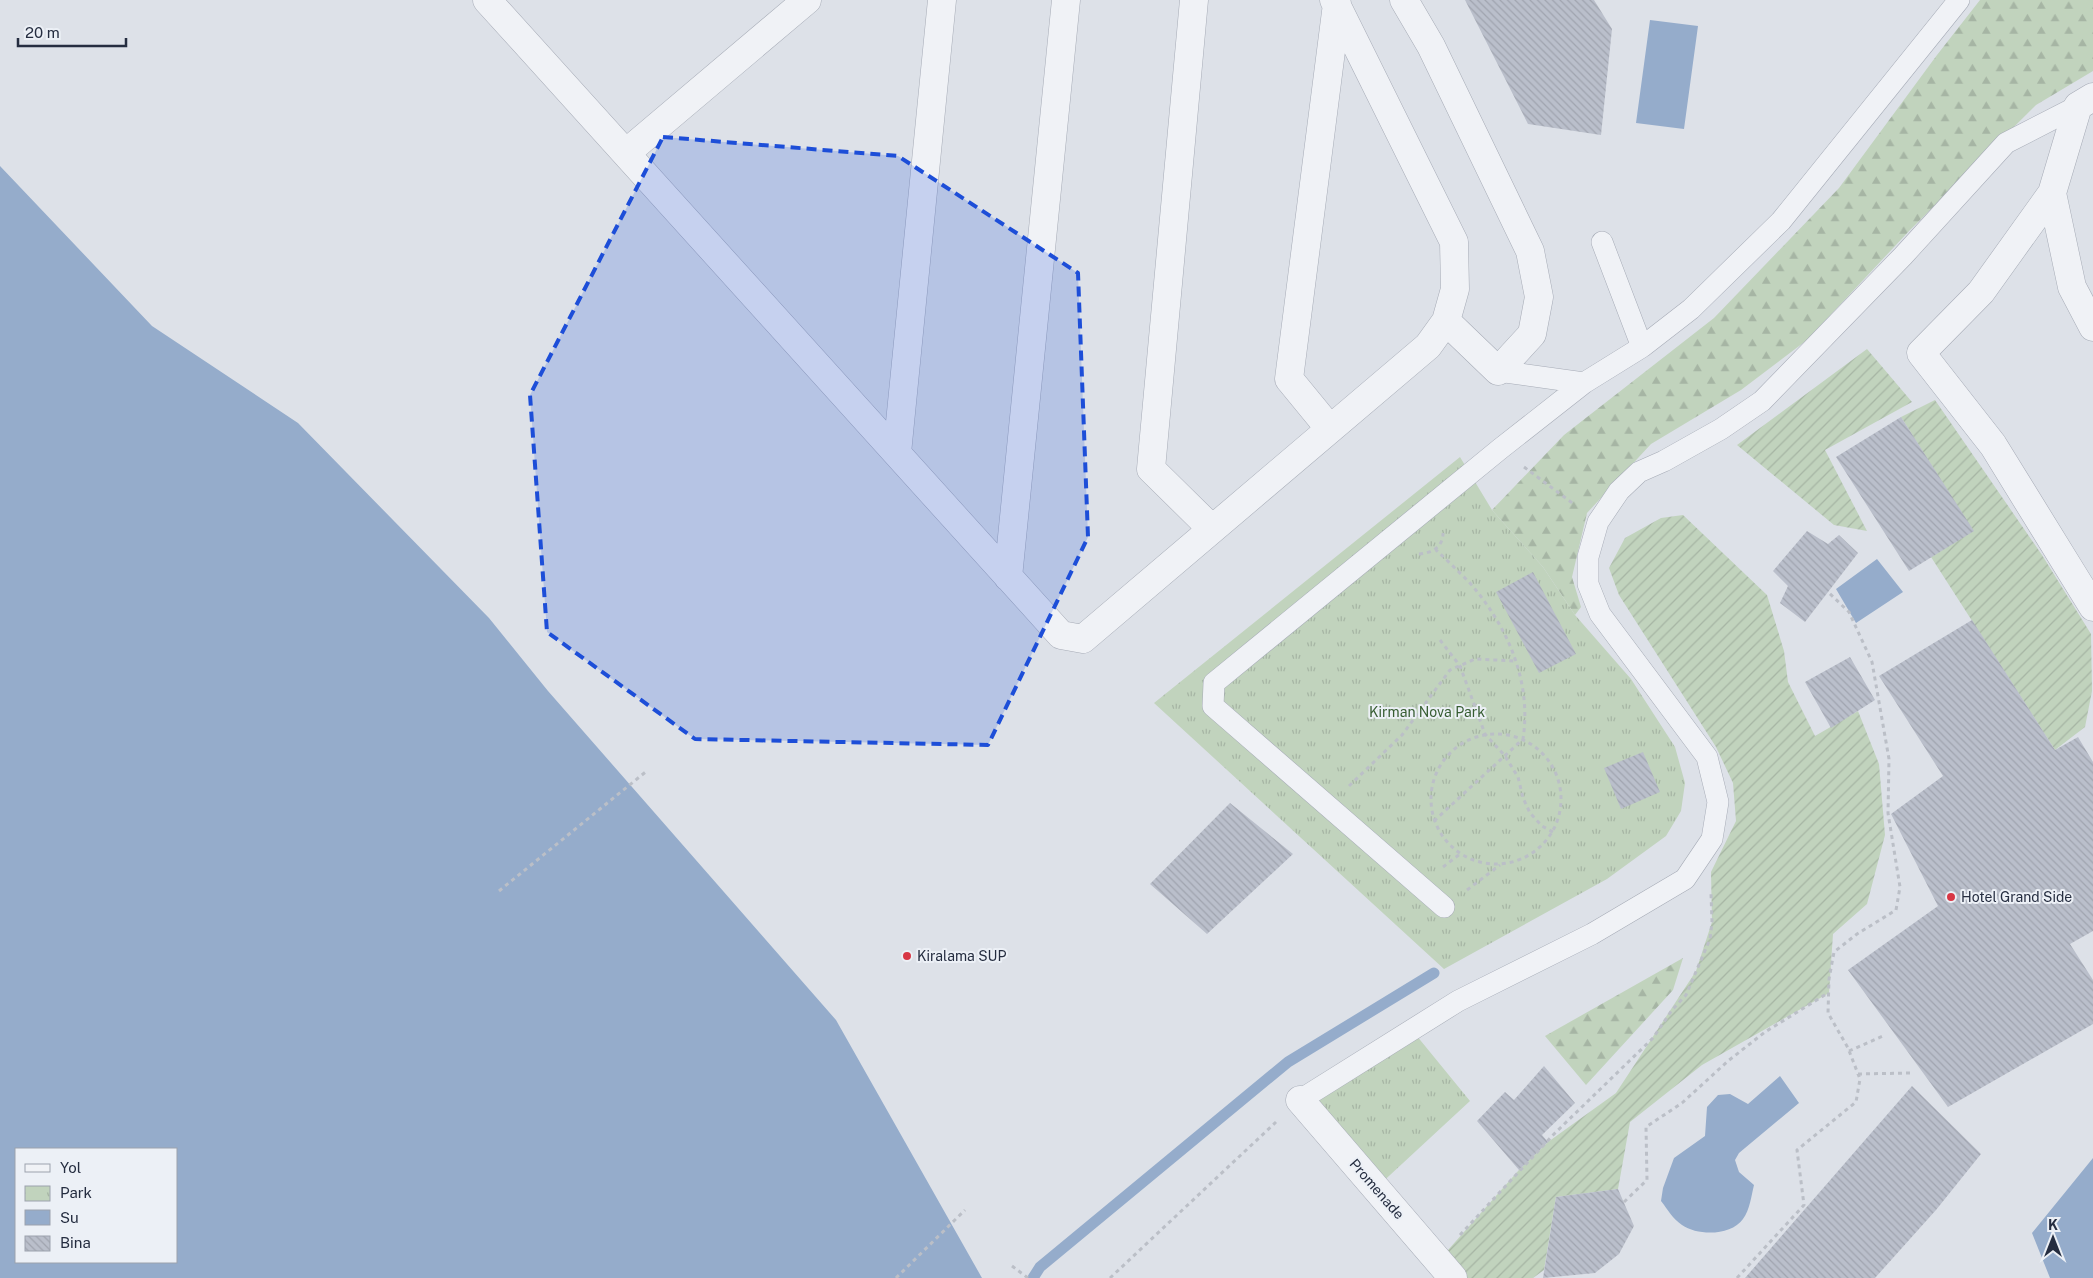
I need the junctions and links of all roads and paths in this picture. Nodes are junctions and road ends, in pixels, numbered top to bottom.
1 (488, 0) edge
2 (807, 0) edge
3 (942, 0) edge
4 (1066, 0) edge
5 (1194, 0) edge
6 (1404, 0) edge
7 (1959, 0) edge
8 (1336, 2) edge
9 (2085, 101) edge
10 (626, 153) junction
11 (2052, 193) junction
12 (1602, 242) dead end
13 (1446, 320) junction
14 (2093, 327) edge
15 (1642, 347) junction
16 (1498, 371) junction
17 (1584, 383) junction
18 (1330, 429) junction
19 (897, 453) junction
20 (1539, 478) dead end
21 (1598, 522) junction
22 (1212, 530) junction
23 (1436, 550) dead end
24 (1008, 577) junction
25 (1828, 592) dead end
26 (2093, 607) edge
27 (1440, 640) dead end
28 (1515, 661) junction
29 (1460, 666) junction
30 (1485, 734) junction
31 (1523, 739) junction
32 (1505, 756) junction
33 (648, 770) dead end
34 (1328, 806) junction
35 (1434, 821) junction
36 (1553, 832) junction
37 (1501, 864) junction
38 (1711, 889) dead end
39 (499, 891) dead end
40 (1444, 907) joint
41 (1829, 993) junction
42 (1883, 1036) dead end
43 (1849, 1051) junction
44 (1911, 1073) dead end
45 (1858, 1074) junction
46 (1300, 1100) junction
47 (1624, 1202) dead end
48 (965, 1210) dead end
49 (1012, 1266) dead end
50 (1445, 1269) edge
51 (896, 1278) edge
52 (1028, 1278) edge
53 (1110, 1278) edge
54 (1737, 1278) edge

1 - 10 street
2 - 10 street
3 - 19 street
4 - 24 street
5 - 22 street
6 - 16 street
7 - 15 lane
8 - 13 street
8 - 18 street
9 - 11 street
9 - 21 lane
10 - 19 street
11 - 14 street
11 - 26 street
12 - 15 lane
13 - 16 street
13 - 18 street
15 - 17 lane
16 - 17 lane
17 - 34 lane
18 - 22 street
19 - 24 street
20 - 21 path
21 - 46 lane
22 - 24 street
23 - 28 path
25 - 41 path
27 - 29 path
28 - 29 path
28 - 31 path
29 - 30 path
29 - 34 path
30 - 31 path
30 - 32 path
30 - 35 path
31 - 32 path
31 - 36 path
32 - 35 path
32 - 36 path
33 - 39 path
34 - 40 lane
35 - 37 path
36 - 37 path
37 - 40 path
38 - 50 path
41 - 43 path
41 - 47 path
42 - 43 path
43 - 45 path
44 - 45 path
45 - 54 path
46 - 50 street, Promenade
46 - 53 path
48 - 51 path
49 - 52 path

